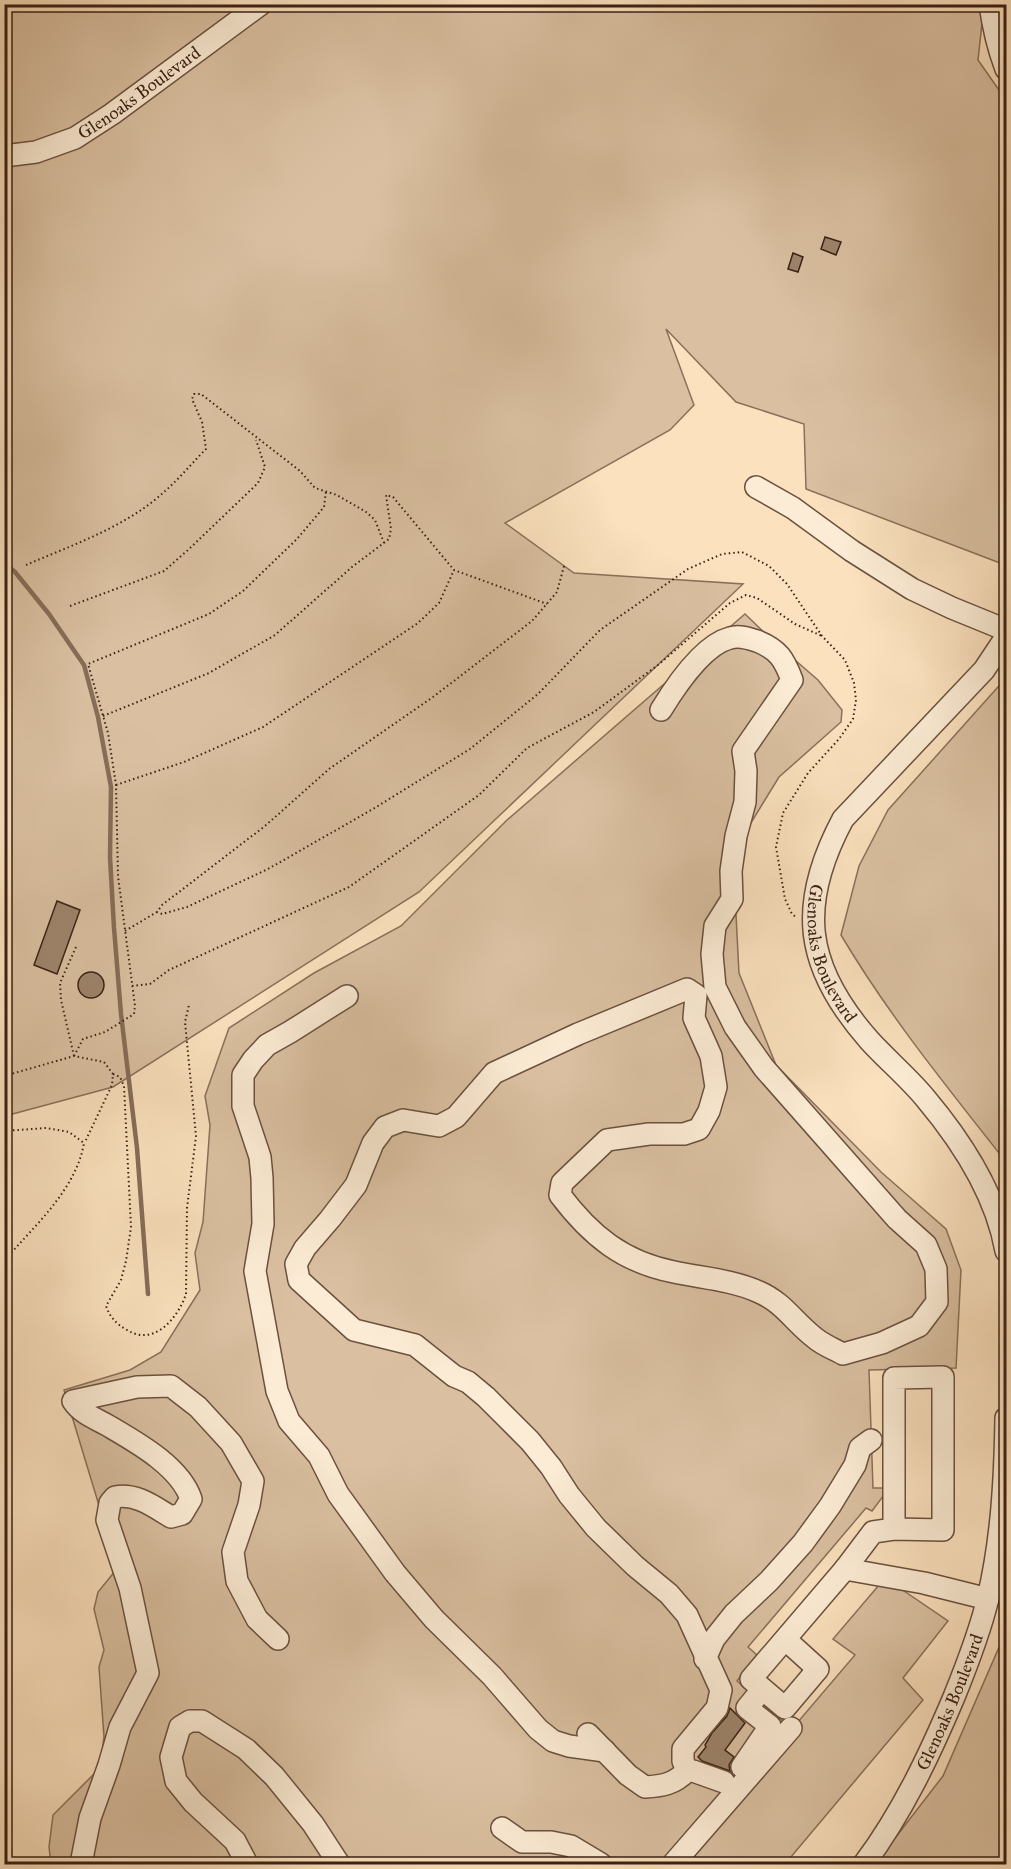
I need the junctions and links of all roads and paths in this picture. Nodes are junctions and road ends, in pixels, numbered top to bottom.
1 (261, 4) edge
2 (990, 4) edge
3 (1006, 69) edge
4 (4, 156) edge
5 (255, 437) junction
6 (756, 487) dead end
7 (326, 491) junction
8 (384, 543) junction
9 (26, 565) dead end
10 (564, 566) dead end
11 (454, 570) junction
12 (547, 604) junction
13 (70, 606) dead end
14 (1006, 630) edge
15 (822, 636) junction
16 (1006, 637) edge
17 (661, 710) dead end
18 (103, 716) junction
19 (116, 784) junction
20 (157, 912) junction
21 (124, 931) junction
22 (815, 933) junction
23 (76, 947) dead end
24 (132, 986) junction
25 (347, 996) dead end
26 (189, 1005) dead end
27 (74, 1056) junction
28 (113, 1074) junction
29 (4, 1076) edge
30 (4, 1131) edge
31 (84, 1143) junction
32 (1006, 1251) edge
33 (4, 1261) edge
34 (1006, 1418) edge
35 (871, 1440) dead end
36 (894, 1529) junction
37 (845, 1569) junction
38 (988, 1599) junction
39 (278, 1639) dead end
40 (786, 1640) dead end
41 (705, 1659) junction
42 (756, 1697) dead end
43 (791, 1728) dead end
44 (588, 1734) dead end
45 (605, 1752) junction
46 (687, 1771) junction
47 (724, 1793) junction
48 (502, 1828) dead end
49 (81, 1864) edge
50 (247, 1864) edge
51 (339, 1864) edge
52 (600, 1864) edge
53 (673, 1864) edge
54 (864, 1864) edge

1 - 4 street, Glenoaks Boulevard
2 - 3 street
5 - 7 path
5 - 9 path
5 - 13 path
6 - 14 street
7 - 8 path
7 - 18 path
8 - 11 path
8 - 18 path
10 - 12 path
11 - 12 path
11 - 19 path
12 - 20 path
15 - 20 path
15 - 22 path
15 - 24 path
16 - 22 street, Glenoaks Boulevard
17 - 41 street
18 - 19 path
19 - 21 path
20 - 21 path
21 - 24 path
22 - 32 street, Glenoaks Boulevard
23 - 27 path
24 - 27 path
25 - 45 street
26 - 28 path
27 - 28 path
27 - 29 path
28 - 31 path
30 - 31 path
31 - 33 path
34 - 38 street, Glenoaks Boulevard
35 - 41 street
36 - 36 street
36 - 37 street
37 - 38 street
37 - 40 street
38 - 54 street, Glenoaks Boulevard
39 - 49 street
41 - 46 street
42 - 47 street
43 - 47 street
44 - 45 street
45 - 46 street
46 - 47 street
47 - 53 street
48 - 52 street
50 - 51 street

